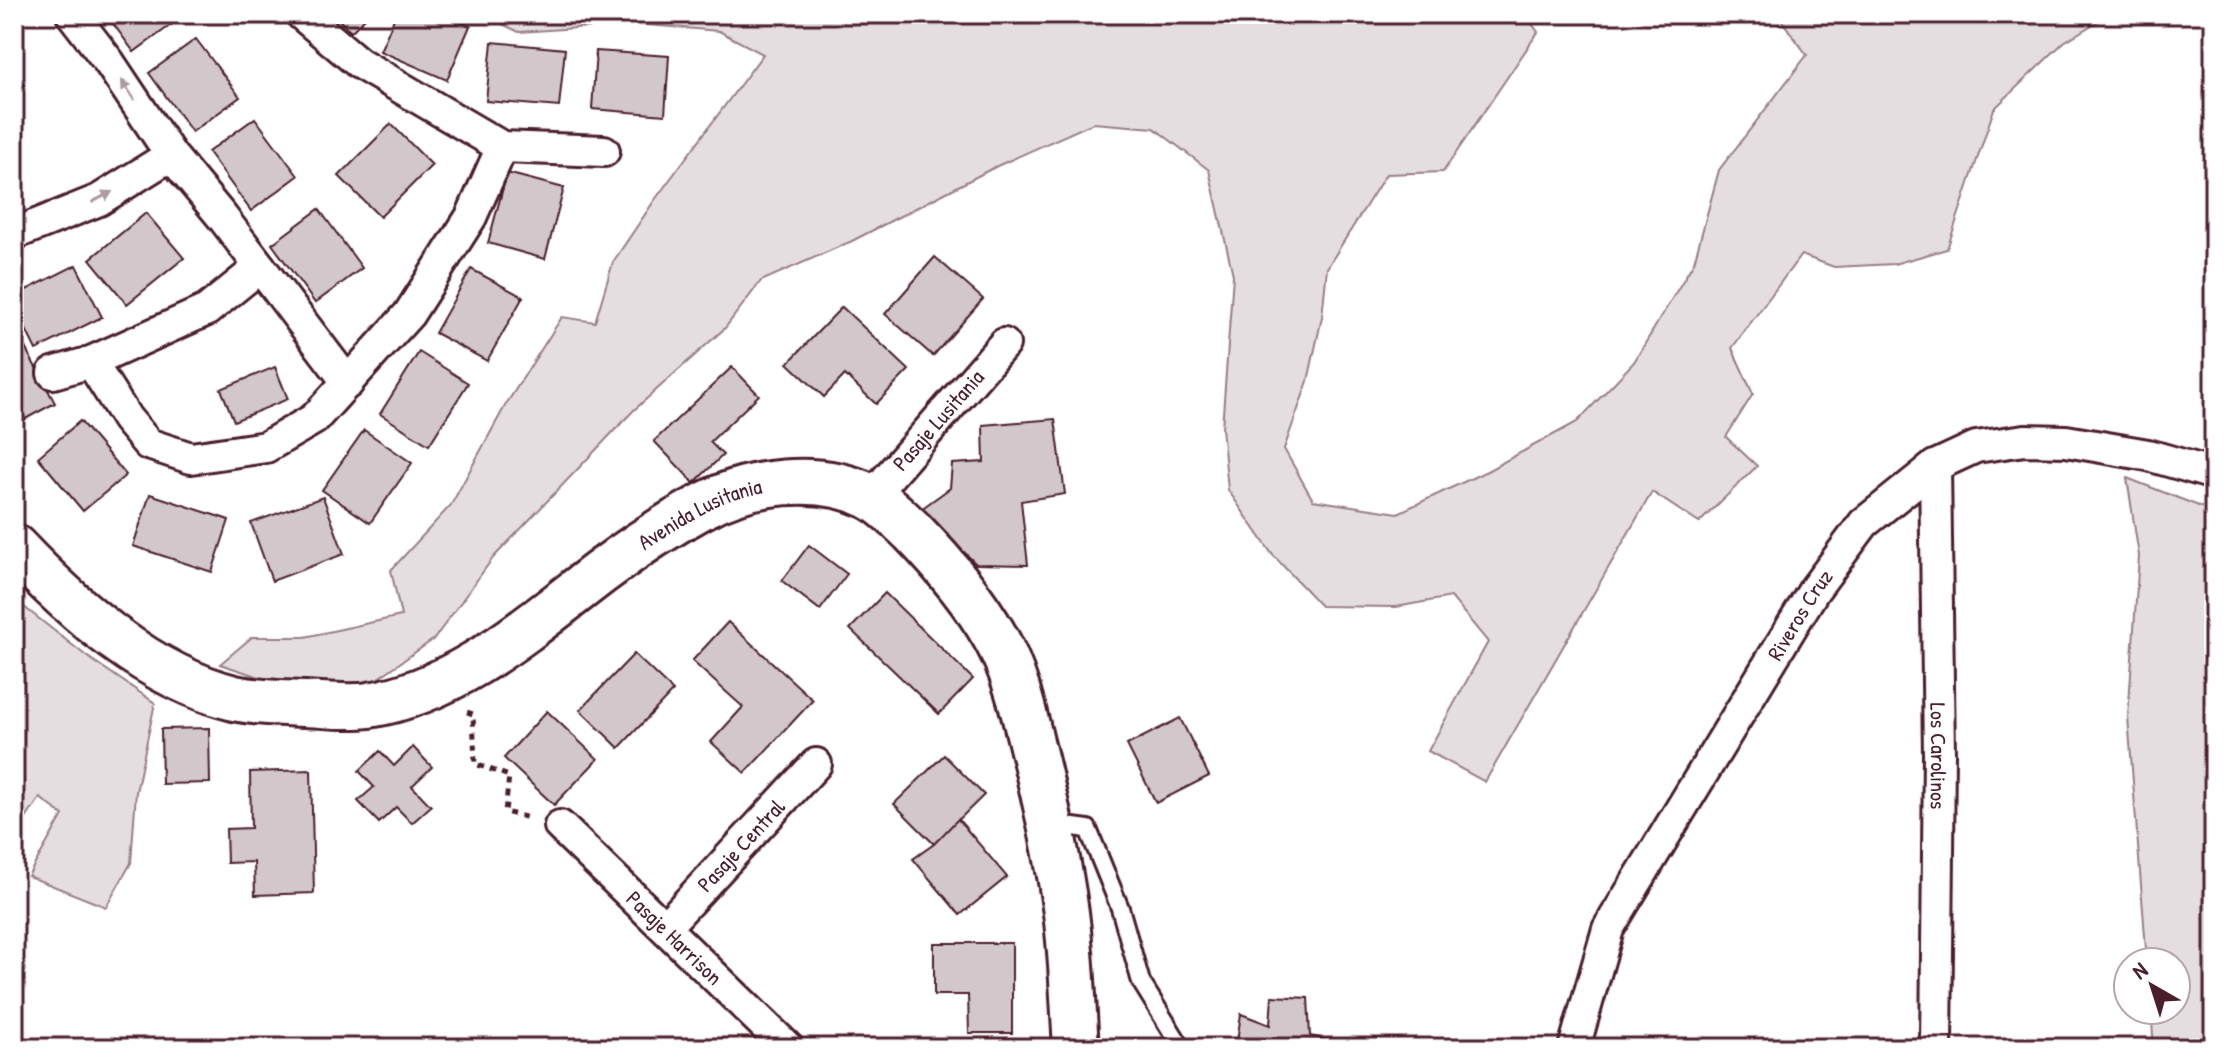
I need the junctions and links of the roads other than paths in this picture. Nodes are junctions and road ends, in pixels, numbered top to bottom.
1 (72, 14) edge
2 (301, 14) edge
3 (502, 147) junction
4 (604, 151) dead end
5 (171, 155) junction
6 (14, 234) edge
7 (260, 267) junction
8 (1004, 344) dead end
9 (91, 362) junction
10 (53, 373) dead end
11 (348, 383) junction
12 (1935, 466) junction
13 (2214, 474) edge
14 (871, 497) junction
15 (14, 547) edge
16 (816, 764) dead end
17 (1050, 824) junction
18 (560, 826) road end
19 (666, 926) junction
20 (788, 1048) edge
21 (1076, 1048) edge
22 (1182, 1048) edge
23 (1574, 1048) edge
24 (1936, 1048) edge

5 -> 1 street
2 - 3 street
3 - 4 street
3 - 11 street
6 -> 5 street
5 - 7 street
7 - 9 street
7 - 11 street
8 - 14 street, Pasaje Lusitania
9 - 10 street
9 - 11 street
12 - 13 street, Riveros Cruz
12 - 23 street, Riveros Cruz
12 - 24 street, Los Carolinos
14 - 15 street, Avenida Lusitania
14 - 17 street, Avenida Lusitania
16 - 19 street, Pasaje Central
17 - 21 street, Avenida Lusitania
17 - 22 lane
18 - 19 street, Pasaje Harrison
19 - 20 street, Pasaje Harrison

